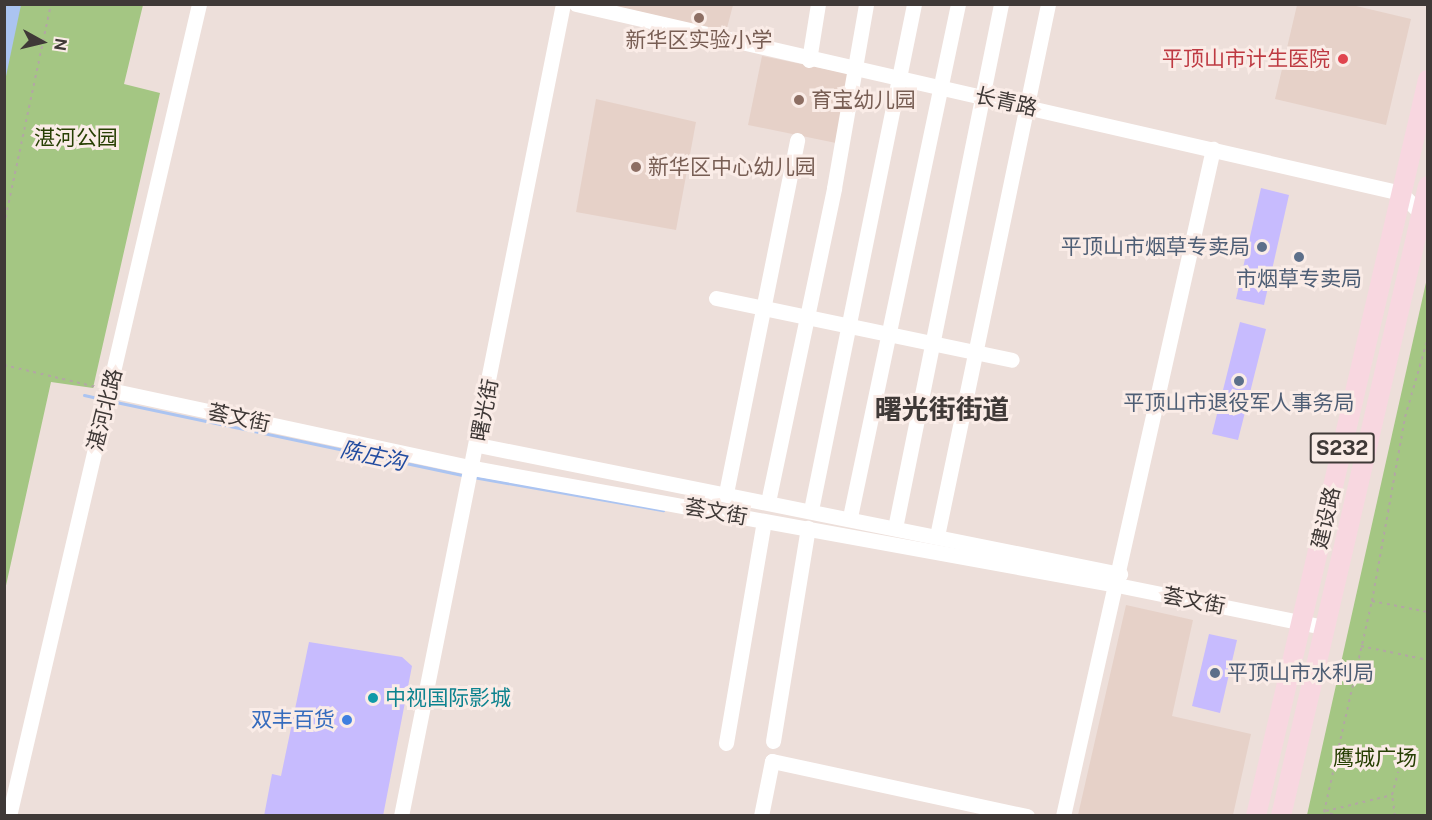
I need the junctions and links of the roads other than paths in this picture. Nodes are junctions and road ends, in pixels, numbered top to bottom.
1 (199, 4) edge
2 (563, 4) edge
3 (576, 4) edge
4 (818, 4) edge
5 (866, 4) edge
6 (914, 4) edge
7 (958, 4) edge
8 (1001, 4) edge
9 (1048, 4) edge
10 (809, 60) junction
11 (855, 70) junction
12 (900, 80) junction
13 (1428, 80) edge
14 (942, 87) junction
15 (984, 96) junction
16 (1028, 107) junction
17 (797, 140) dead end
18 (1213, 149) junction
19 (1428, 186) edge
20 (1401, 193) junction
21 (1424, 215) edge
22 (716, 298) dead end
23 (763, 308) junction
24 (805, 317) junction
25 (850, 326) junction
26 (889, 334) junction
27 (933, 344) junction
28 (976, 353) junction
29 (1012, 360) dead end
30 (108, 398) junction
31 (478, 445) junction
32 (472, 475) junction
33 (726, 494) junction
34 (768, 502) junction
35 (811, 510) junction
36 (850, 517) junction
37 (764, 521) junction
38 (808, 528) junction
39 (895, 528) junction
40 (937, 536) junction
41 (1119, 579) junction
42 (1301, 622) junction
43 (1323, 627) junction
44 (773, 741) dead end
45 (726, 743) dead end
46 (9, 816) edge
47 (401, 816) edge
48 (761, 816) edge
49 (1027, 816) edge
50 (1064, 816) edge
51 (1256, 816) edge
52 (1281, 816) edge

1 - 30 street, 湛河北路
2 - 31 street, 曙光街
3 - 10 street, 长青路
4 - 10 street
5 - 11 street
6 - 12 street
7 - 14 street
8 - 15 street
9 - 16 street
10 - 11 street, 长青路
11 - 12 street, 长青路
11 - 24 street
12 - 14 street, 长青路
12 - 25 street
13 - 20 main road, 建设路 / S232
14 - 15 street, 长青路
14 - 26 street
15 - 16 street, 长青路
15 - 27 street
16 - 18 street, 长青路
16 - 28 street
17 - 23 street
18 - 20 street, 长青路
18 - 41 street
19 - 21 main road, 建设路 / S232
20 - 21 street
20 - 42 main road, 建设路 / S232
21 - 43 main road, 建设路 / S232
22 - 23 street
23 - 24 street
23 - 33 street
24 - 25 street
24 - 34 street
25 - 26 street
25 - 35 street
26 - 27 street
26 - 36 street
27 - 28 street
27 - 39 street
28 - 29 street
28 - 40 street
30 - 32 street, 荟文街
30 - 46 street, 湛河北路
31 - 32 street, 曙光街
31 - 33 street
32 - 37 street, 荟文街
32 - 47 street, 曙光街
33 - 34 street
34 - 35 street
35 - 36 street
36 - 39 street
37 - 38 street, 荟文街
37 - 45 street
38 - 41 street, 荟文街
38 - 44 street
39 - 40 street
40 - 41 street
41 - 42 street, 荟文街
41 - 50 street
42 - 43 street, 荟文街
42 - 51 main road, 建设路 / S232
43 - 52 main road, 建设路 / S232
48 - 49 street

